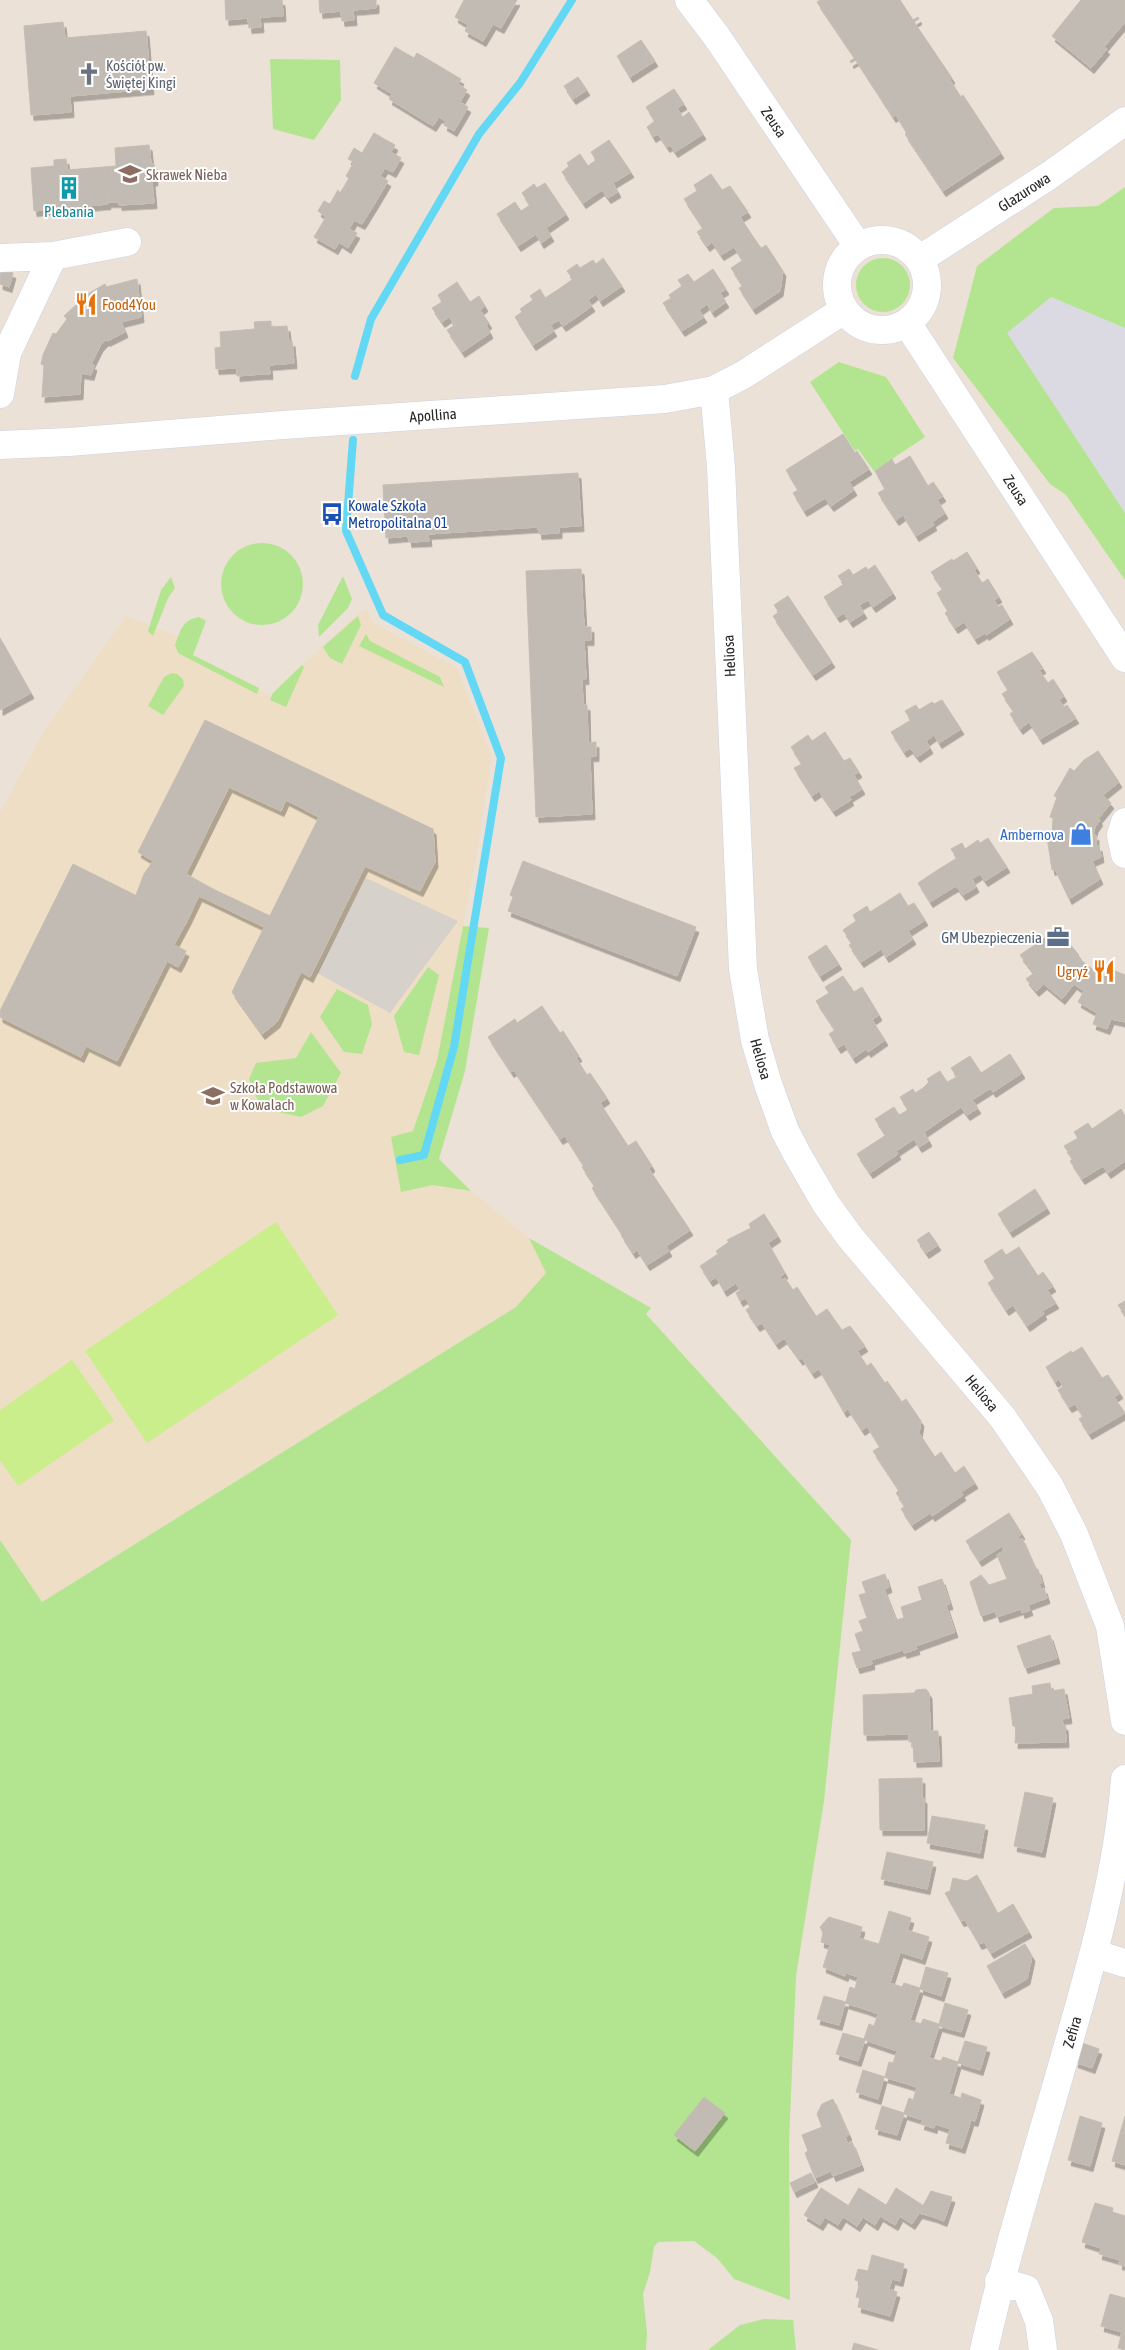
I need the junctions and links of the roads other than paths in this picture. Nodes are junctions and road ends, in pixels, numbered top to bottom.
1 (689, 0) edge
2 (1125, 122) edge
3 (127, 242) dead end
4 (858, 246) junction
5 (53, 256) junction
6 (0, 258) edge
7 (920, 259) junction
8 (844, 310) junction
9 (11, 317) edge
10 (907, 323) junction
11 (714, 390) junction
12 (0, 394) edge
13 (0, 444) edge
14 (1125, 658) edge
15 (1125, 822) edge
16 (1125, 854) edge
17 (1125, 1721) edge
18 (1125, 1779) edge
19 (1095, 1954) junction
20 (1125, 1963) edge
21 (1000, 2281) junction
22 (984, 2350) edge
23 (1043, 2350) edge

1 - 4 street, Zeusa
2 - 7 street, Glazurowa
3 - 5 street
4 - 7 street
4 - 8 street
5 - 6 street
5 - 9 street
7 - 10 street
8 - 10 street
8 - 11 street, Apollina
9 - 12 street
10 - 14 street, Zeusa
11 - 13 street, Apollina
11 - 17 street, Heliosa
15 - 16 street
18 - 19 street, Zefira
19 - 20 street
19 - 21 street, Zefira
21 - 22 street, Zefira
21 - 23 street

